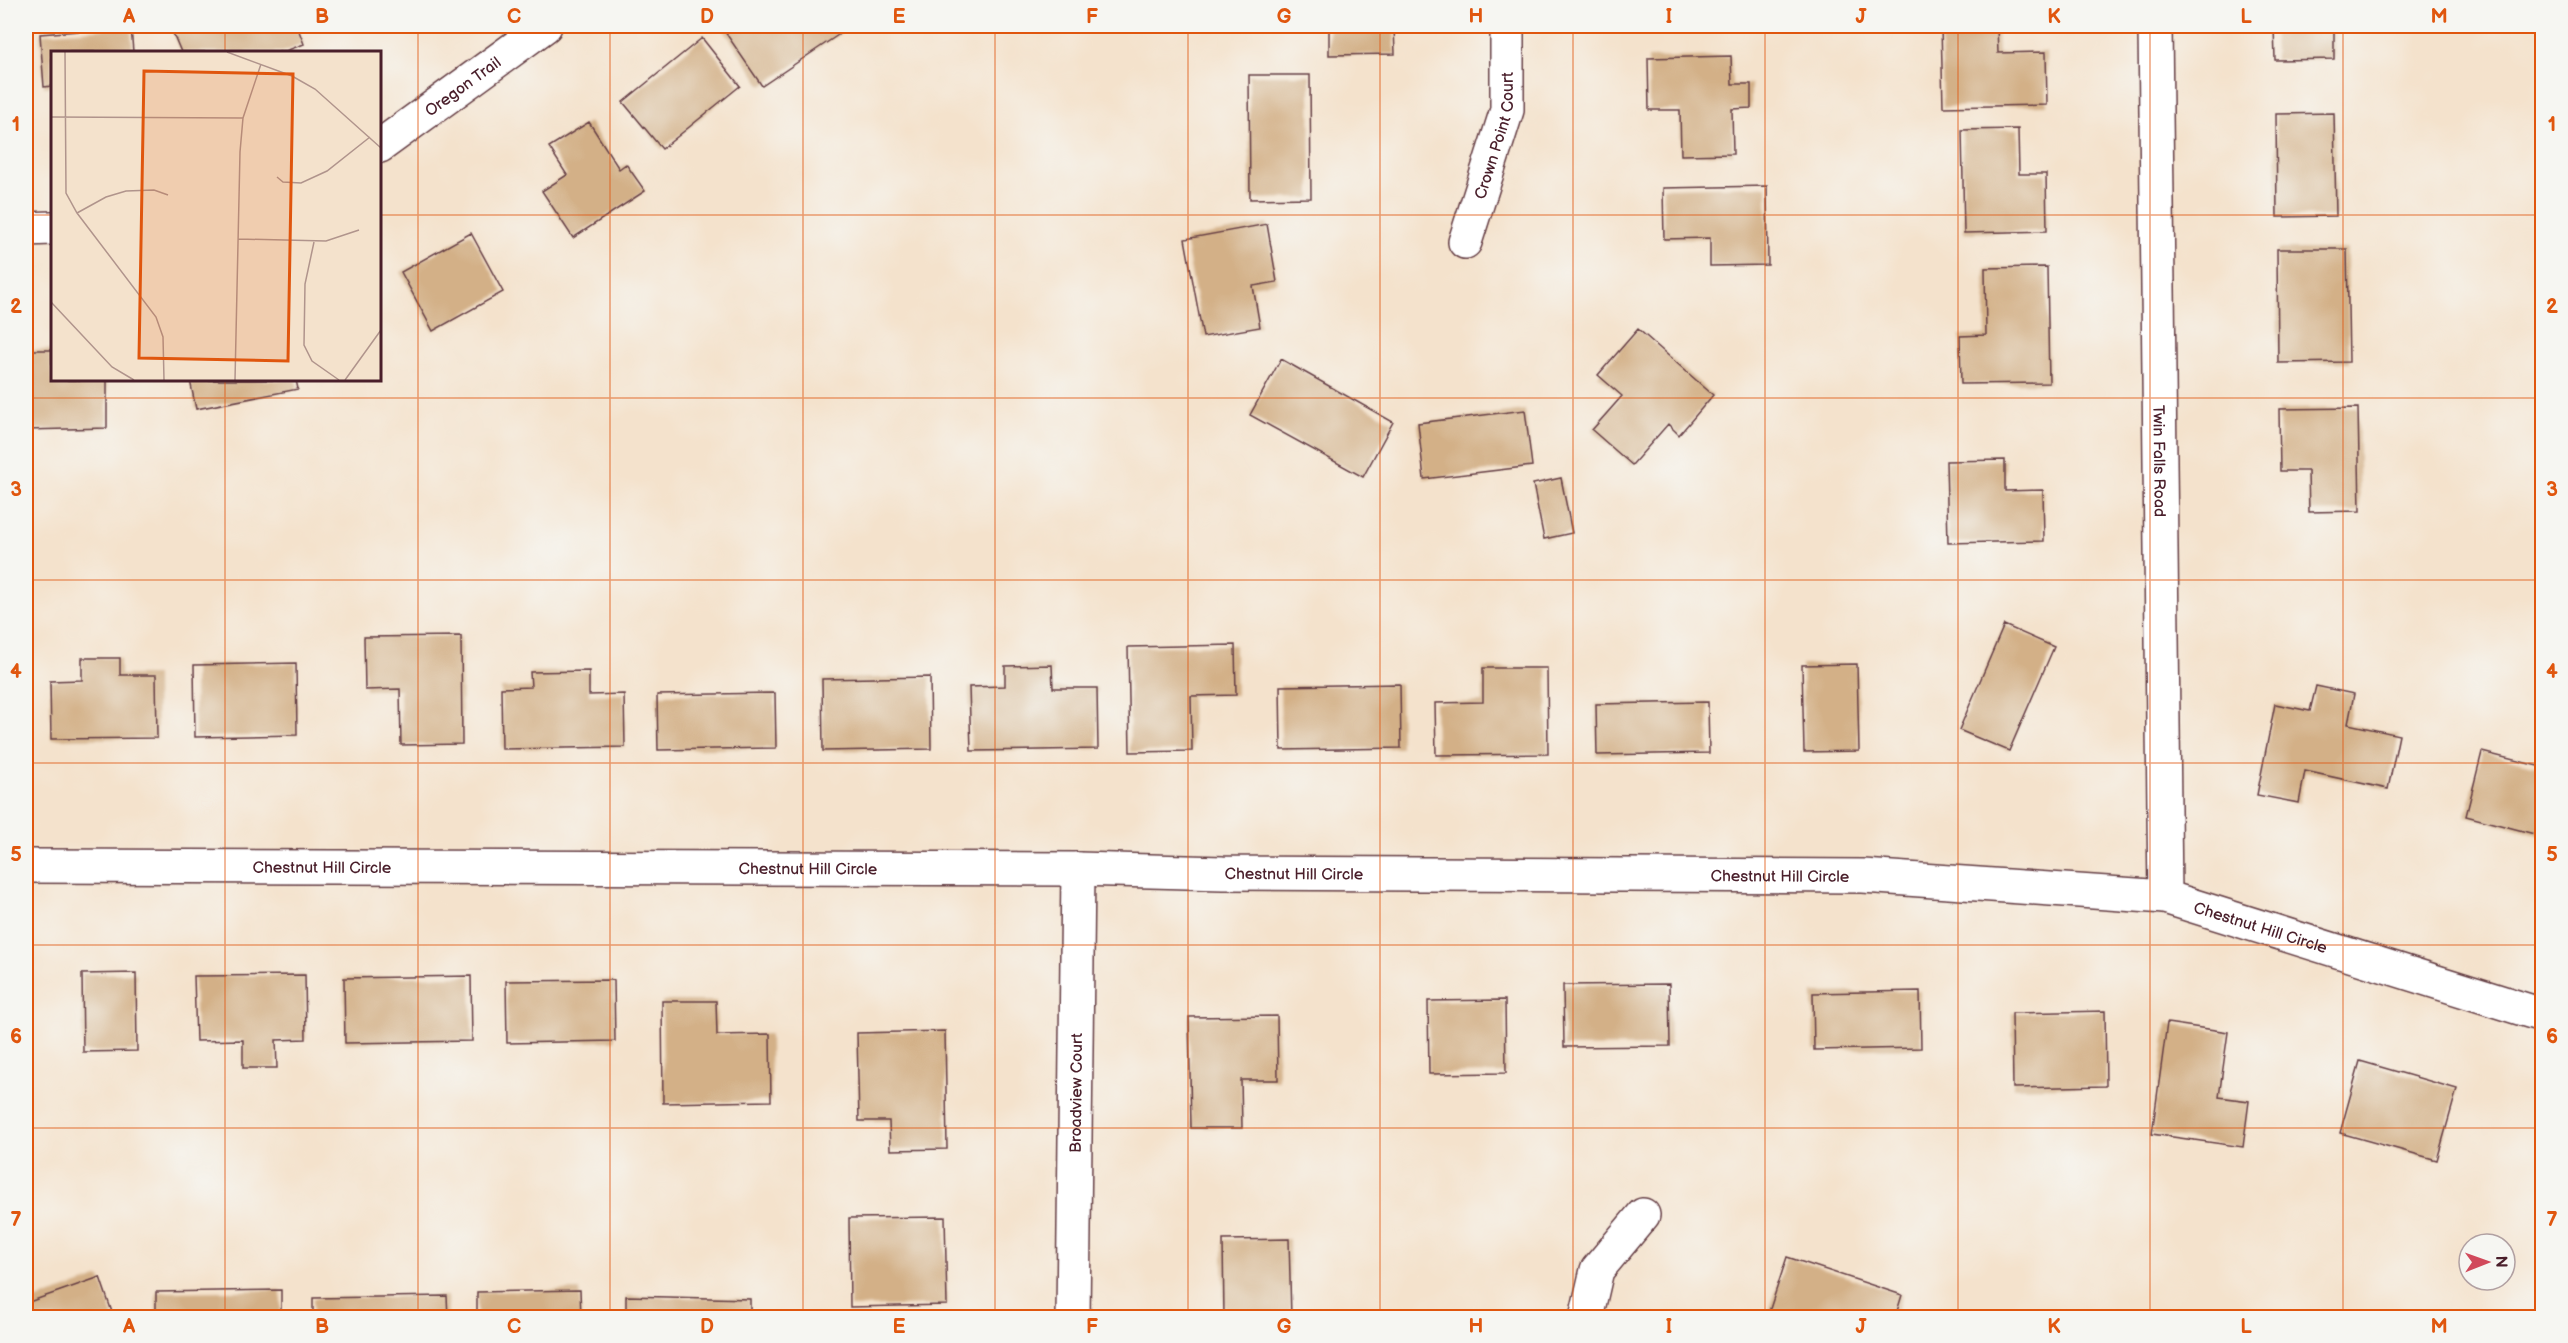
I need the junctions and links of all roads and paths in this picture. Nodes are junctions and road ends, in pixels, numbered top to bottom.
1 (545, 26) edge
2 (1507, 26) edge
3 (2155, 26) edge
4 (381, 145) edge
5 (51, 228) edge
6 (26, 229) edge
7 (1465, 242) dead end
8 (26, 866) edge
9 (1078, 869) junction
10 (2164, 897) junction
11 (2542, 1015) edge
12 (1643, 1215) dead end
13 (1073, 1317) edge
14 (1586, 1317) edge

1 - 4 street, Oregon Trail
2 - 7 street, Crown Point Court
3 - 10 street, Twin Falls Road
5 - 6 street
8 - 9 street, Chestnut Hill Circle
9 - 10 street, Chestnut Hill Circle
9 - 13 street, Broadview Court
10 - 11 street, Chestnut Hill Circle
12 - 14 street

